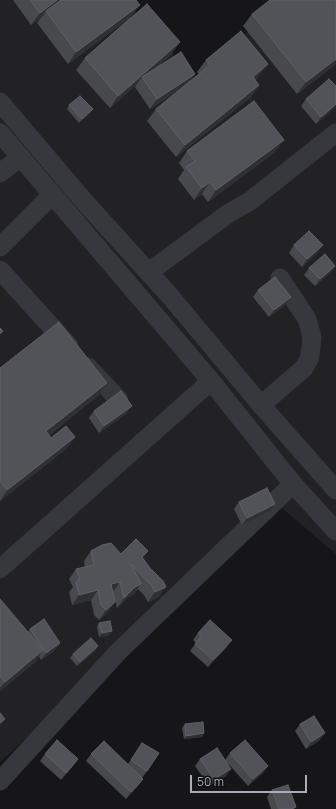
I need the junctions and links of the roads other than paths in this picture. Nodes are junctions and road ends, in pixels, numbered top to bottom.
1 (0, 102) edge
2 (0, 133) edge
3 (336, 133) edge
4 (20, 158) junction
5 (0, 173) edge
6 (83, 200) junction
7 (58, 202) junction
8 (0, 248) edge
9 (0, 270) edge
10 (149, 272) junction
11 (280, 278) dead end
12 (170, 296) junction
13 (149, 308) junction
14 (211, 381) junction
15 (118, 400) edge
16 (261, 405) junction
17 (293, 484) junction
18 (336, 490) edge
19 (336, 530) edge
20 (0, 569) edge
21 (0, 781) edge

1 - 6 street
2 - 4 street
3 - 10 street
4 - 5 street
4 - 7 street
6 - 7 street
6 - 10 street
7 - 8 street
7 - 13 street
9 - 15 street
10 - 12 street
11 - 16 street
12 - 13 street
12 - 16 street
13 - 14 street
14 - 17 street
14 - 20 street
16 - 18 street
17 - 19 street
17 - 21 street

